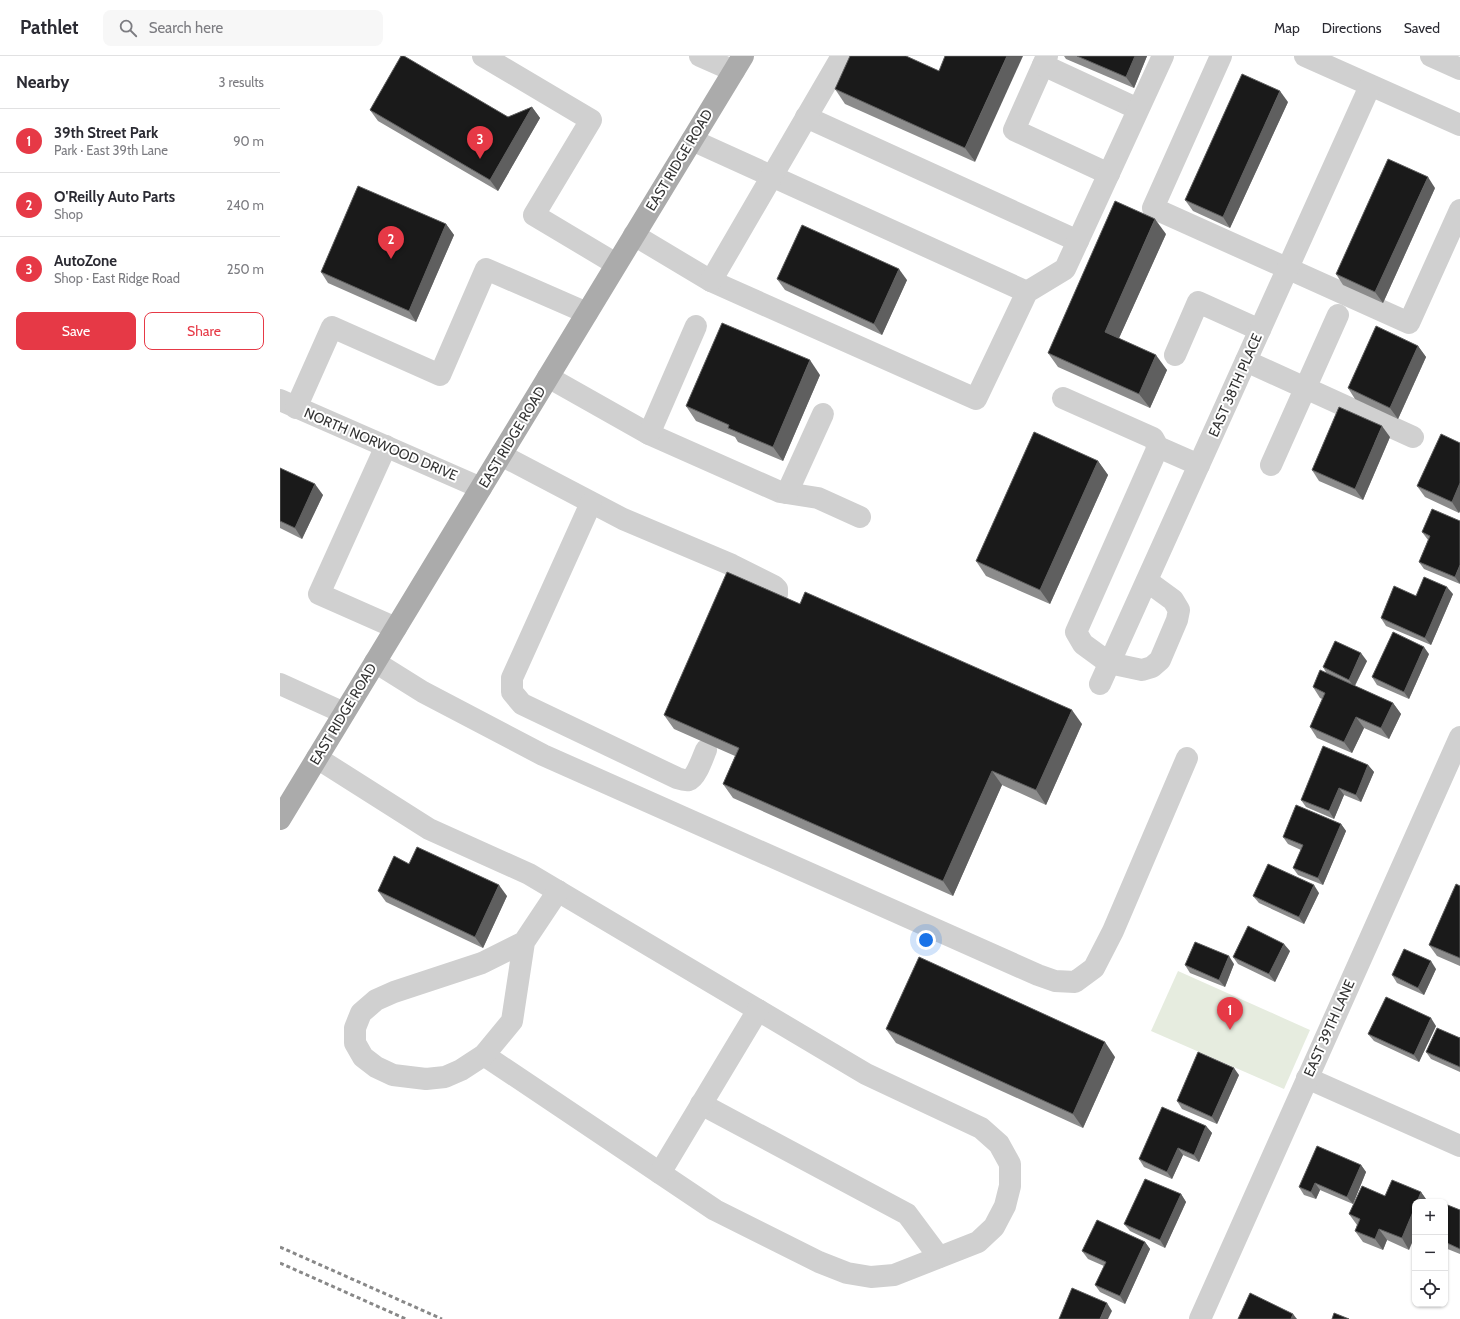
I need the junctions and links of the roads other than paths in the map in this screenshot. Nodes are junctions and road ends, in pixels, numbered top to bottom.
1 (483, 56) edge
2 (700, 56) edge
3 (842, 56) edge
4 (1162, 56) edge
5 (1221, 56) edge
6 (1305, 56) edge
7 (1431, 56) edge
8 (1045, 61) edge
9 (738, 64) edge
10 (1460, 69) edge
11 (1370, 86) junction
12 (1138, 108) junction
13 (806, 117) junction
14 (1460, 125) edge
15 (692, 140) junction
16 (1109, 174) junction
17 (772, 176) junction
18 (1460, 210) edge
19 (634, 235) junction
20 (1078, 241) junction
21 (616, 264) junction
22 (1288, 268) junction
23 (711, 280) junction
24 (1027, 292) junction
25 (587, 313) junction
26 (1338, 315) dead end
27 (696, 326) dead end
28 (1260, 330) junction
29 (1175, 355) dead end
30 (1246, 361) junction
31 (548, 377) junction
32 (1305, 388) junction
33 (1063, 398) dead end
34 (288, 404) edge
35 (823, 414) dead end
36 (649, 434) junction
37 (1413, 436) dead end
38 (386, 446) junction
39 (1158, 447) junction
40 (501, 455) junction
41 (1199, 465) junction
42 (1271, 465) dead end
43 (481, 488) junction
44 (787, 493) junction
45 (591, 503) junction
46 (860, 517) dead end
47 (1147, 581) junction
48 (775, 598) edge
49 (396, 628) junction
50 (376, 662) junction
51 (1109, 663) junction
52 (280, 684) edge
53 (1100, 684) dead end
54 (344, 713) junction
55 (1460, 736) edge
56 (706, 750) edge
57 (317, 758) junction
58 (1187, 758) dead end
59 (280, 819) edge
60 (558, 891) junction
61 (524, 942) junction
62 (758, 1010) junction
63 (484, 1055) junction
64 (1307, 1078) junction
65 (702, 1104) junction
66 (1460, 1146) edge
67 (660, 1173) junction
68 (938, 1257) junction
69 (1200, 1319) edge

1 - 21 street
2 - 9 street
3 - 13 street
4 - 12 street
5 - 22 street
6 - 11 street
7 - 10 street
8 - 12 street
8 - 16 street
9 - 15 main road, EAST RIDGE ROAD
11 - 14 street
11 - 22 street, EAST 38TH PLACE
12 - 16 street
13 - 17 street
13 - 20 street
15 - 17 street
15 - 19 main road, EAST RIDGE ROAD
16 - 20 street
17 - 23 street
17 - 24 street
18 - 22 street
19 - 21 main road, EAST RIDGE ROAD
19 - 23 street
20 - 24 street
21 - 25 main road, EAST RIDGE ROAD
22 - 28 street, EAST 38TH PLACE
23 - 24 street
25 - 31 main road, EAST RIDGE ROAD
25 - 34 street
26 - 32 street
27 - 36 street
28 - 29 street
28 - 30 street, EAST 38TH PLACE
30 - 32 street
30 - 41 street, EAST 38TH PLACE
31 - 36 street
31 - 40 main road, EAST RIDGE ROAD
32 - 37 street
32 - 42 street
33 - 39 street
34 - 38 street, NORTH NORWOOD DRIVE
35 - 44 street
36 - 44 street
38 - 43 street, NORTH NORWOOD DRIVE
38 - 49 street
39 - 41 street
39 - 51 street
40 - 43 main road, EAST RIDGE ROAD
40 - 45 street
41 - 47 street, EAST 38TH PLACE
43 - 49 main road, EAST RIDGE ROAD
44 - 46 street
45 - 48 street
45 - 56 street
47 - 51 street, EAST 38TH PLACE
47 - 51 street
49 - 50 main road, EAST RIDGE ROAD
50 - 54 main road, EAST RIDGE ROAD
50 - 58 street
51 - 53 street, EAST 38TH PLACE
52 - 54 street
54 - 57 main road, EAST RIDGE ROAD
55 - 64 street, EAST 39TH LANE
57 - 59 main road, EAST RIDGE ROAD
57 - 60 street
60 - 61 street
60 - 62 street
61 - 63 street
61 - 63 street
62 - 65 street
62 - 68 street
63 - 67 street
64 - 66 street
64 - 69 street, EAST 39TH LANE
65 - 67 street
65 - 68 street
67 - 68 street

